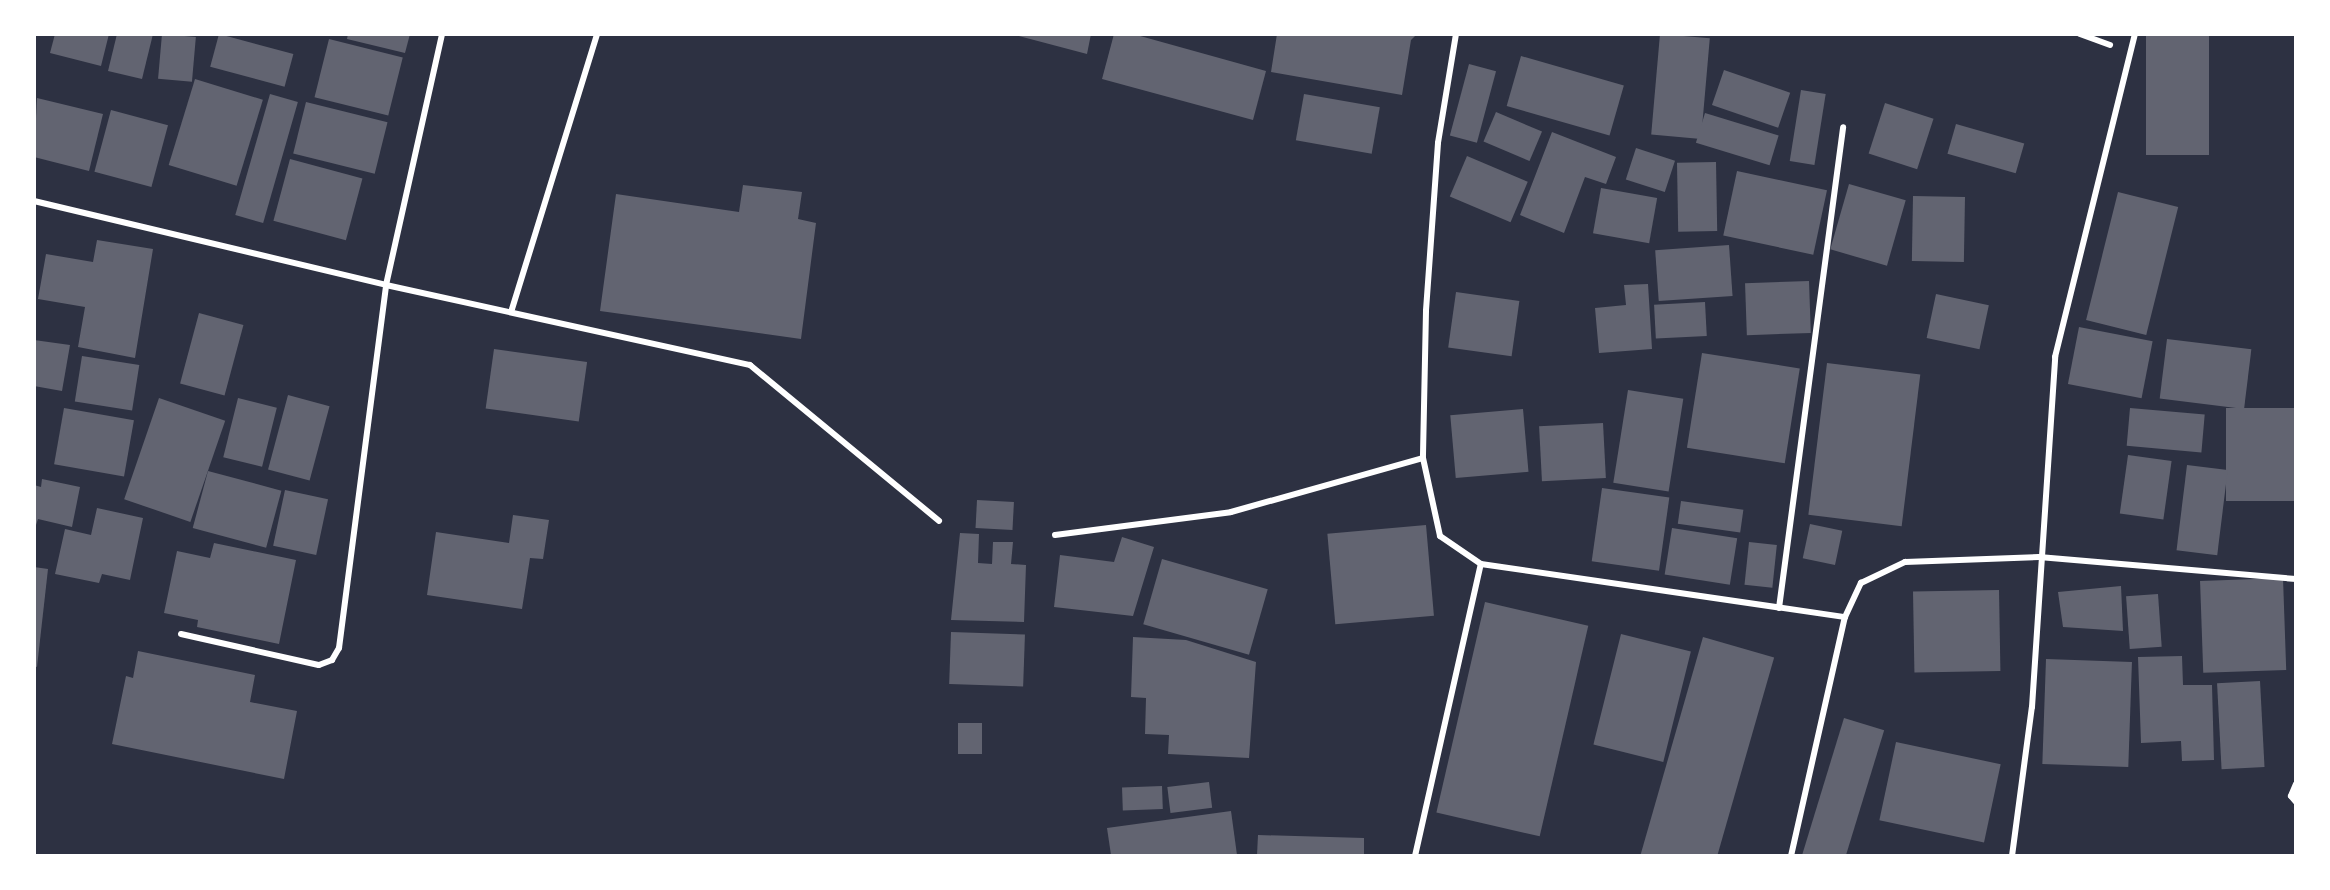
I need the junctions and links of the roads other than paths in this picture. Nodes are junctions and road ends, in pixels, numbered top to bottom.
1 (442, 34) edge
2 (597, 34) edge
3 (1456, 34) edge
4 (2080, 34) edge
5 (2135, 34) edge
6 (2110, 45) dead end
7 (1843, 127) dead end
8 (34, 201) edge
9 (387, 285) junction
10 (512, 309) junction
11 (1423, 458) junction
12 (939, 521) dead end
13 (1055, 535) dead end
14 (2039, 557) junction
15 (1481, 564) junction
16 (2295, 579) edge
17 (1779, 608) junction
18 (1845, 617) junction
19 (181, 634) dead end
20 (2295, 784) edge
21 (2295, 802) edge
22 (1415, 855) edge
23 (1791, 855) edge
24 (2012, 855) edge

1 - 9 street
2 - 10 street
3 - 11 street
4 - 6 street
5 - 14 street
7 - 17 street
8 - 9 street
9 - 10 street
9 - 19 street
10 - 12 street
11 - 13 street
11 - 15 street
14 - 16 street
14 - 18 street
14 - 24 street
15 - 17 street
15 - 22 street
17 - 18 street
18 - 23 street
20 - 21 street

